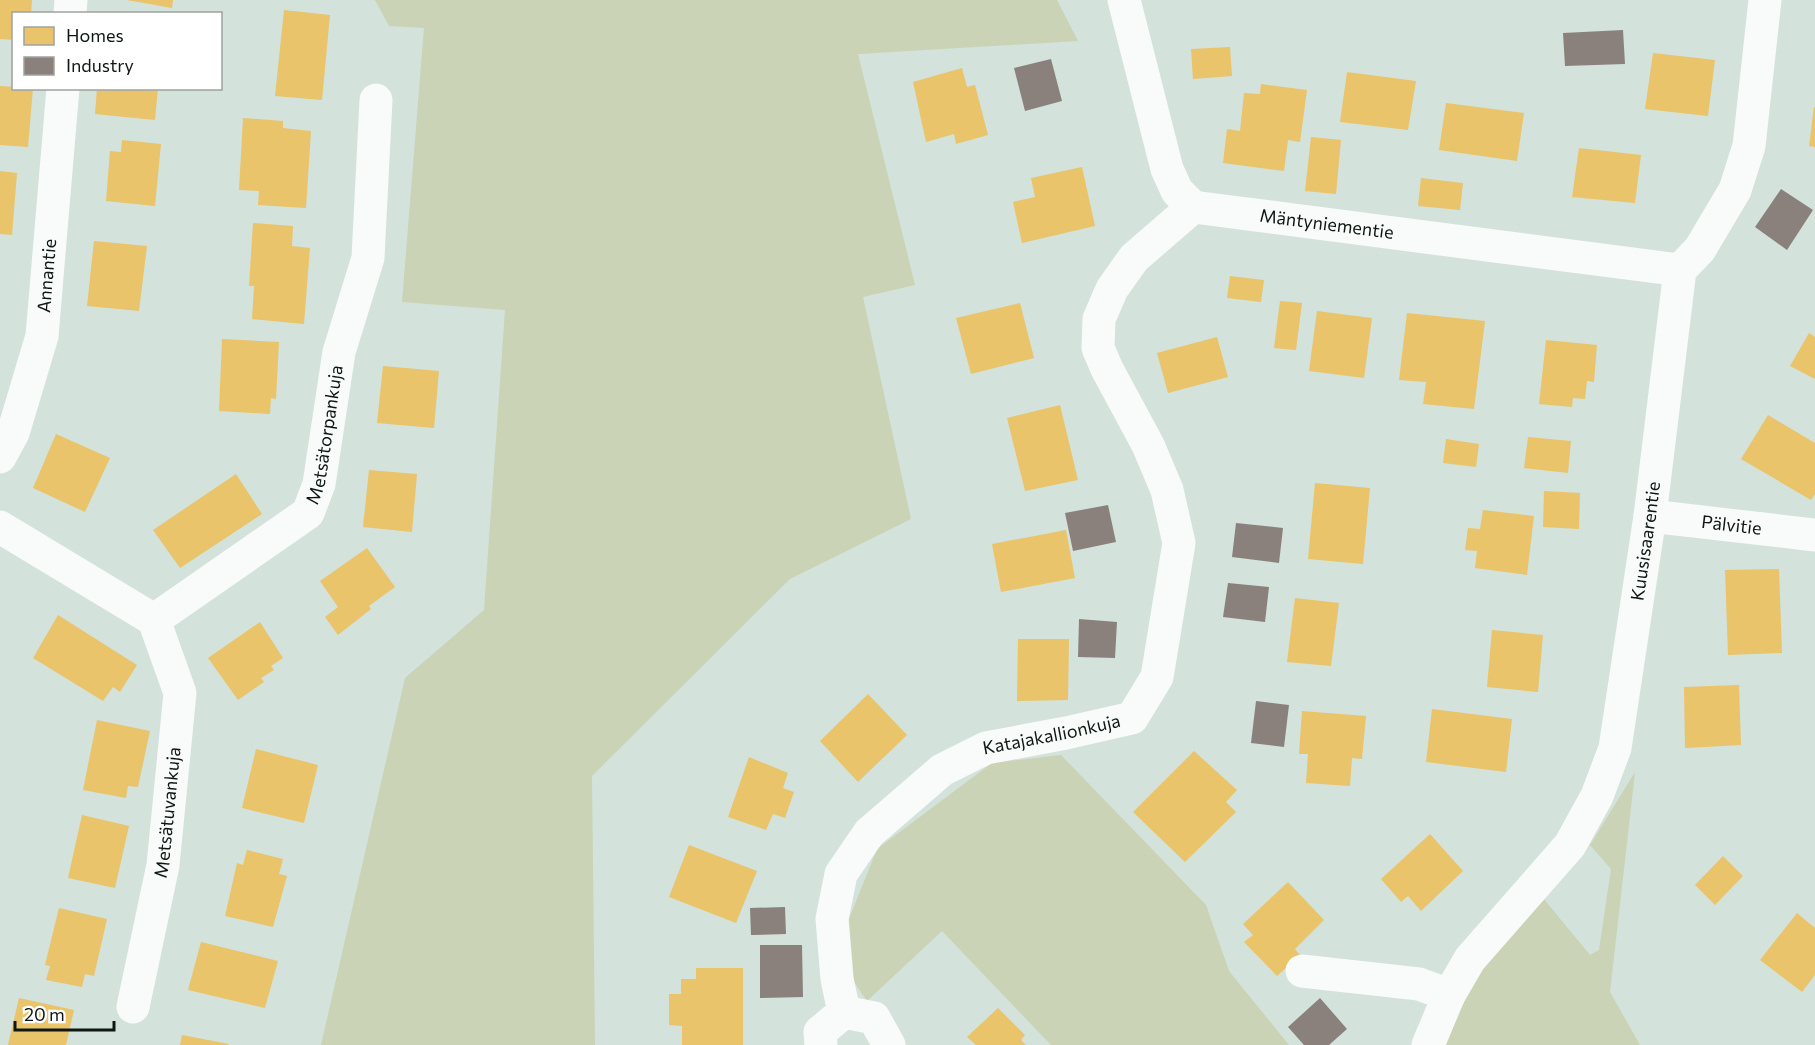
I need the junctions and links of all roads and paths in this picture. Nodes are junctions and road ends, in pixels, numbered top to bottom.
1 (1124, 0) edge
2 (1765, 0) edge
3 (63, 90) edge
4 (376, 100) dead end
5 (1193, 207) junction
6 (1680, 270) junction
7 (0, 457) edge
8 (1650, 516) junction
9 (0, 527) edge
10 (1815, 535) edge
11 (154, 620) junction
12 (1302, 971) dead end
13 (1449, 994) junction
14 (133, 1007) dead end
15 (844, 1012) junction
16 (821, 1045) edge
17 (889, 1045) edge
18 (1428, 1045) edge

1 - 5 street
2 - 6 street
3 - 7 street, Annantie
4 - 11 street, Metsätorpankuja
5 - 6 street, Mäntyniementie
5 - 15 street, Katajakallionkuja
6 - 8 street, Kuusisaarentie
8 - 10 street, Pälvitie
8 - 13 street, Kuusisaarentie
9 - 11 street
11 - 14 street, Metsätuvankuja
12 - 13 street
13 - 18 street, Kuusisaarentie
15 - 16 street
15 - 17 street

